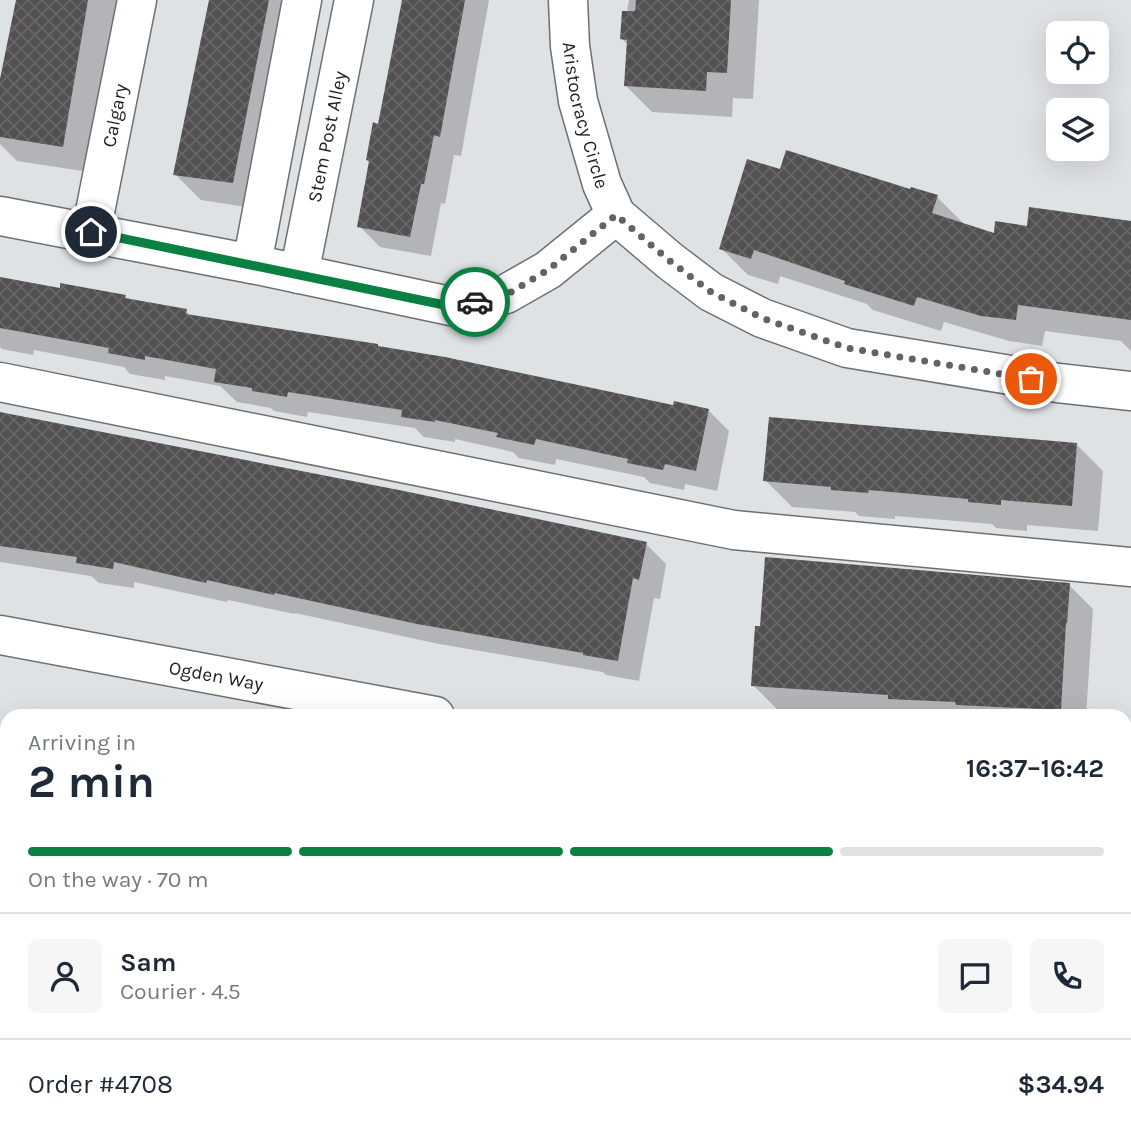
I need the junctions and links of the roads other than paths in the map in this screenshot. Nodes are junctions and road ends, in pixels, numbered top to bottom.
1 (137, 0) edge
2 (302, 0) edge
3 (354, 0) edge
4 (568, 0) edge
5 (616, 215) junction
6 (0, 216) edge
7 (91, 232) junction
8 (252, 264) junction
9 (299, 274) junction
10 (0, 382) edge
11 (1131, 391) edge
12 (1131, 567) edge
13 (0, 635) edge
14 (397, 709) edge

1 - 7 street, Calgary
2 - 8 street
3 - 9 street, Stem Post Alley
4 - 5 street, Aristocracy Circle
5 - 9 street
5 - 11 street, Aristocracy Circle
6 - 7 street
7 - 8 street
8 - 9 street
10 - 12 street
13 - 14 street, Ogden Way

